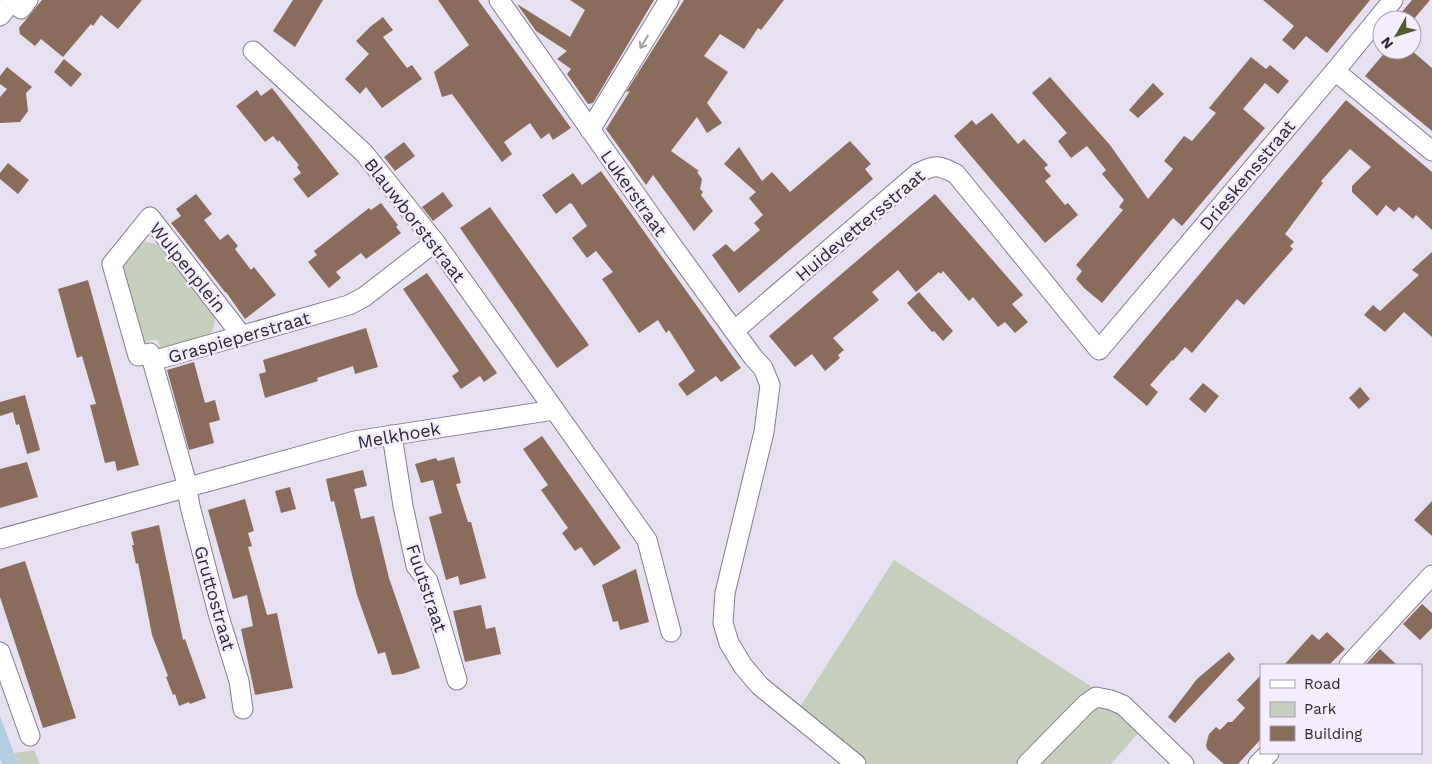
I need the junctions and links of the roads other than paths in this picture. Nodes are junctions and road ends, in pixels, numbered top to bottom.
1 (28, 0) edge
2 (499, 0) edge
3 (669, 0) edge
4 (1393, 0) edge
5 (0, 16) edge
6 (253, 51) dead end
7 (1335, 71) junction
8 (590, 130) junction
9 (1432, 151) edge
10 (435, 242) junction
11 (734, 331) junction
12 (242, 336) junction
13 (1099, 350) joint
14 (152, 361) junction
15 (554, 410) junction
16 (392, 435) junction
17 (187, 488) junction
18 (0, 539) edge
19 (1432, 575) edge
20 (671, 632) dead end
21 (0, 652) edge
22 (1350, 664) edge
23 (457, 680) dead end
24 (243, 709) dead end
25 (30, 736) dead end
26 (1268, 754) edge
27 (856, 764) edge
28 (1027, 764) edge
29 (1184, 764) edge
30 (1258, 764) edge

1 - 5 street
2 - 8 street, Lukerstraat
3 -> 8 street
4 - 7 street, Drieskensstraat
6 - 10 street, Blauwborststraat
7 - 9 street
7 - 13 street, Drieskensstraat
8 - 11 street, Lukerstraat
10 - 12 street, Graspieperstraat
10 - 15 street, Blauwborststraat
11 - 13 street, Huidevettersstraat
11 - 27 street, Lukerstraat
12 - 14 street, Graspieperstraat
12 - 14 street, Wulpenplein
14 - 17 street, Graspieperstraat
15 - 16 street, Melkhoek
15 - 20 street
16 - 17 street, Melkhoek
16 - 23 street, Fuutstraat
17 - 18 street, Melkhoek
17 - 24 street, Gruttostraat
19 - 22 street
21 - 25 street
26 - 30 street
28 - 29 street

